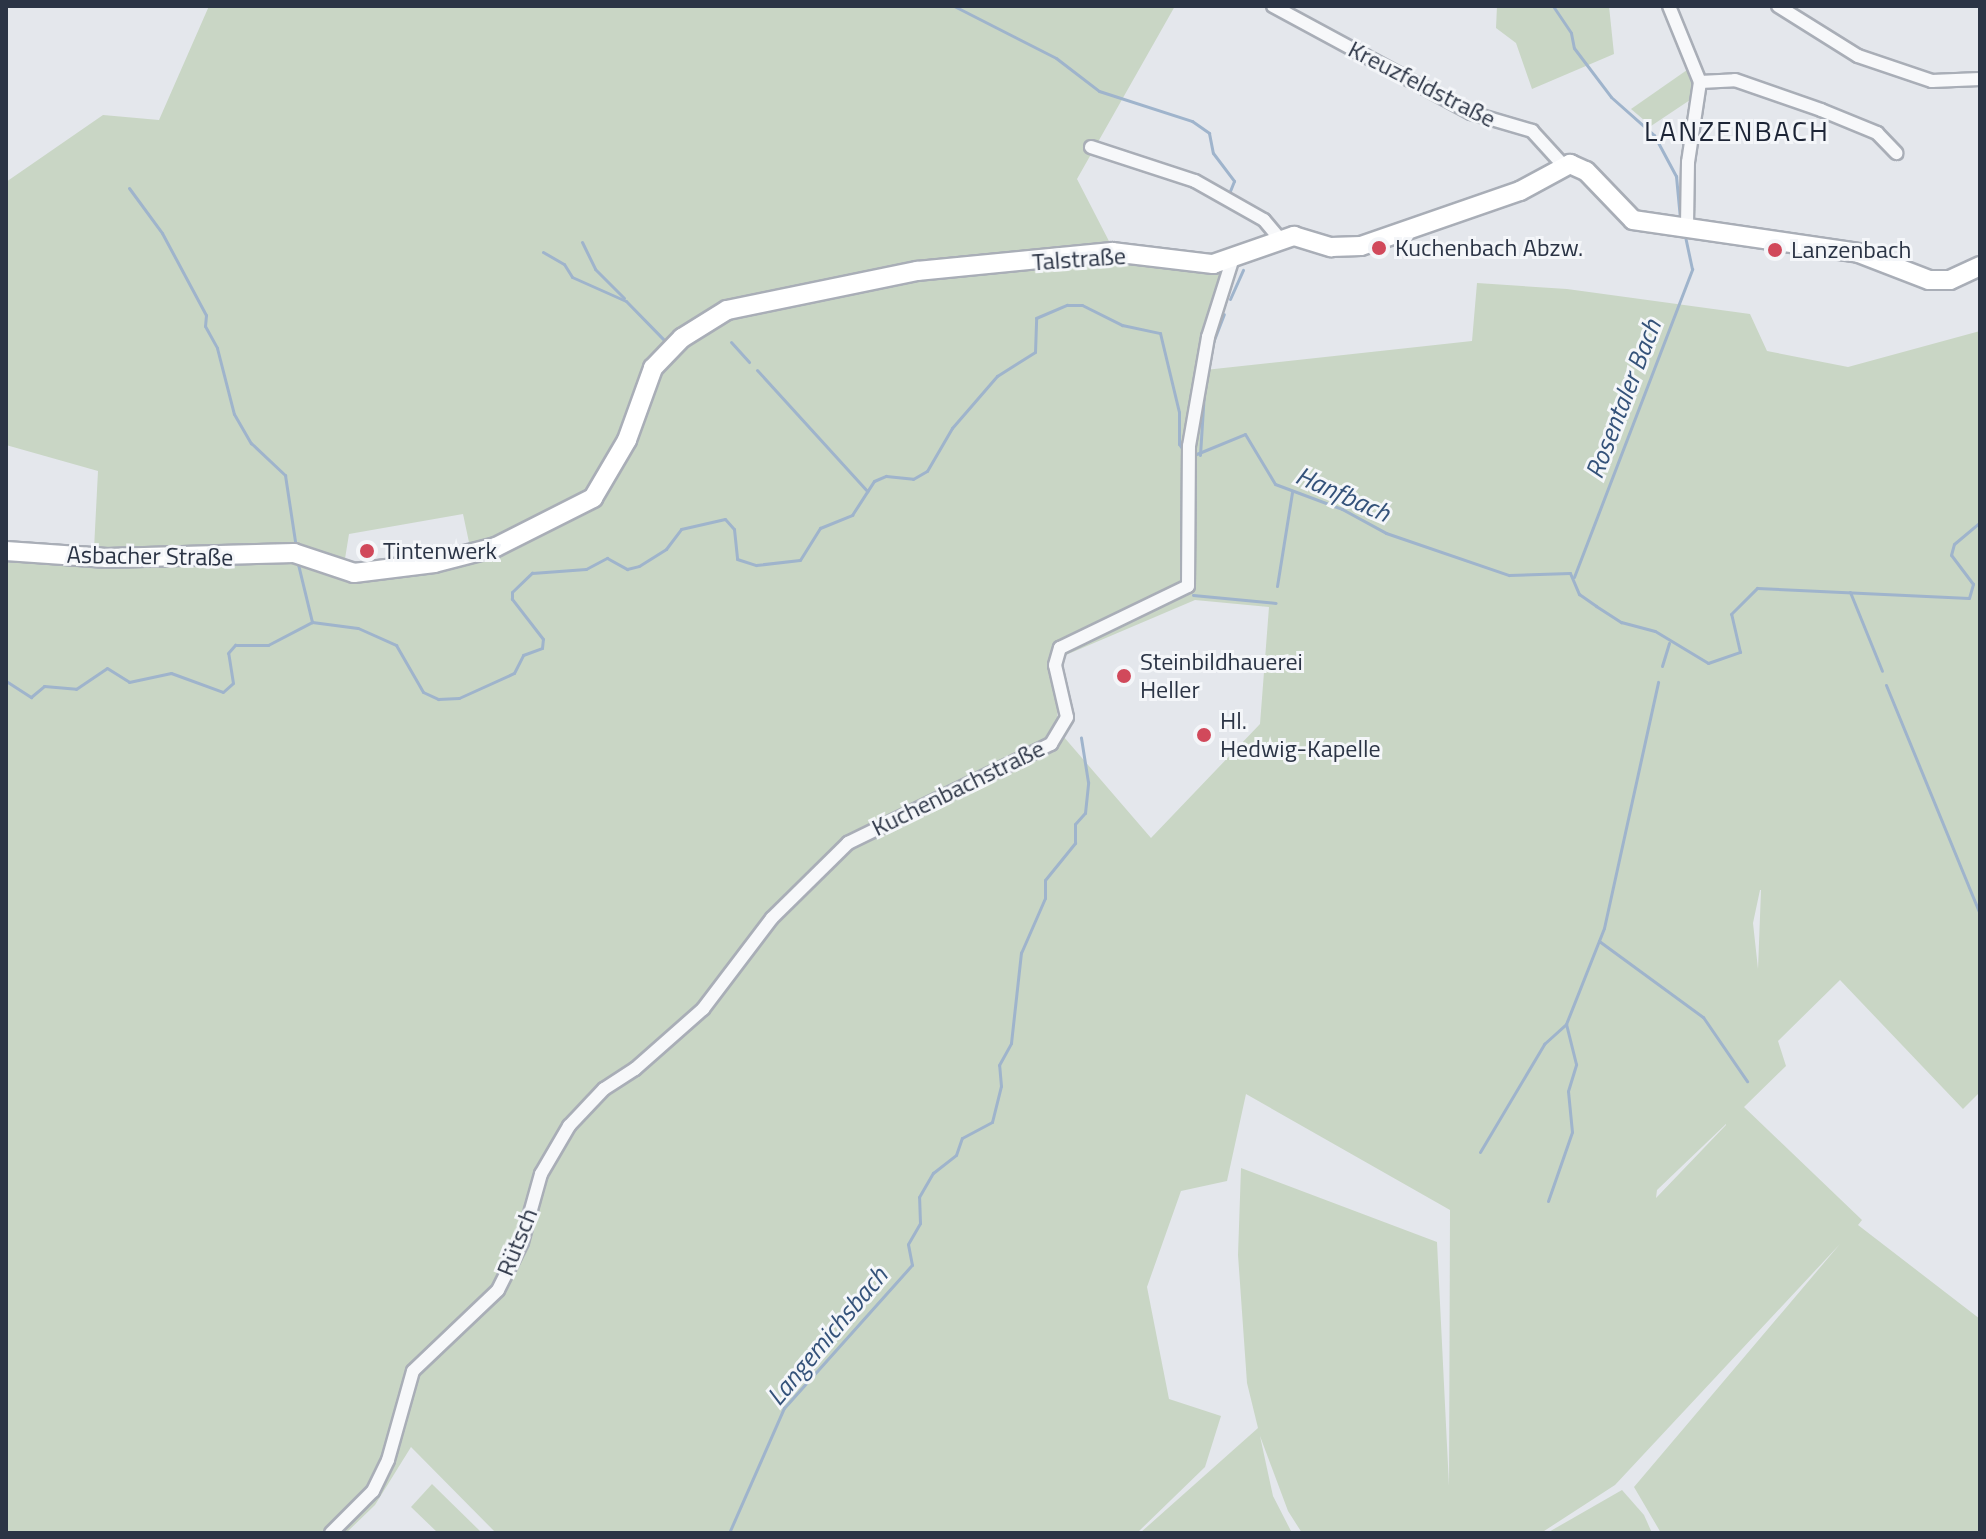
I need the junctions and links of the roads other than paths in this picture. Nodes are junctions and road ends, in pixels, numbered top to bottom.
1 (1273, 6) edge
2 (1669, 6) edge
3 (1778, 6) edge
4 (1980, 79) edge
5 (1700, 82) junction
6 (1091, 147) dead end
7 (1896, 153) dead end
8 (1564, 166) junction
9 (1687, 227) junction
10 (1279, 238) junction
11 (1232, 261) junction
12 (1980, 266) edge
13 (6, 551) edge
14 (294, 553) joint
15 (734, 972) joint
16 (331, 1533) edge

1 - 8 street, Kreuzfeldstraße
2 - 5 street
3 - 4 street
5 - 7 street
5 - 9 street
6 - 10 street
8 - 9 main road
8 - 10 main road
9 - 12 main road
10 - 11 main road, Talstraße
11 - 14 main road, Talstraße
11 - 15 street, Kuchenbachstraße
13 - 14 main road, Asbacher Straße
15 - 16 street, Rütsch

